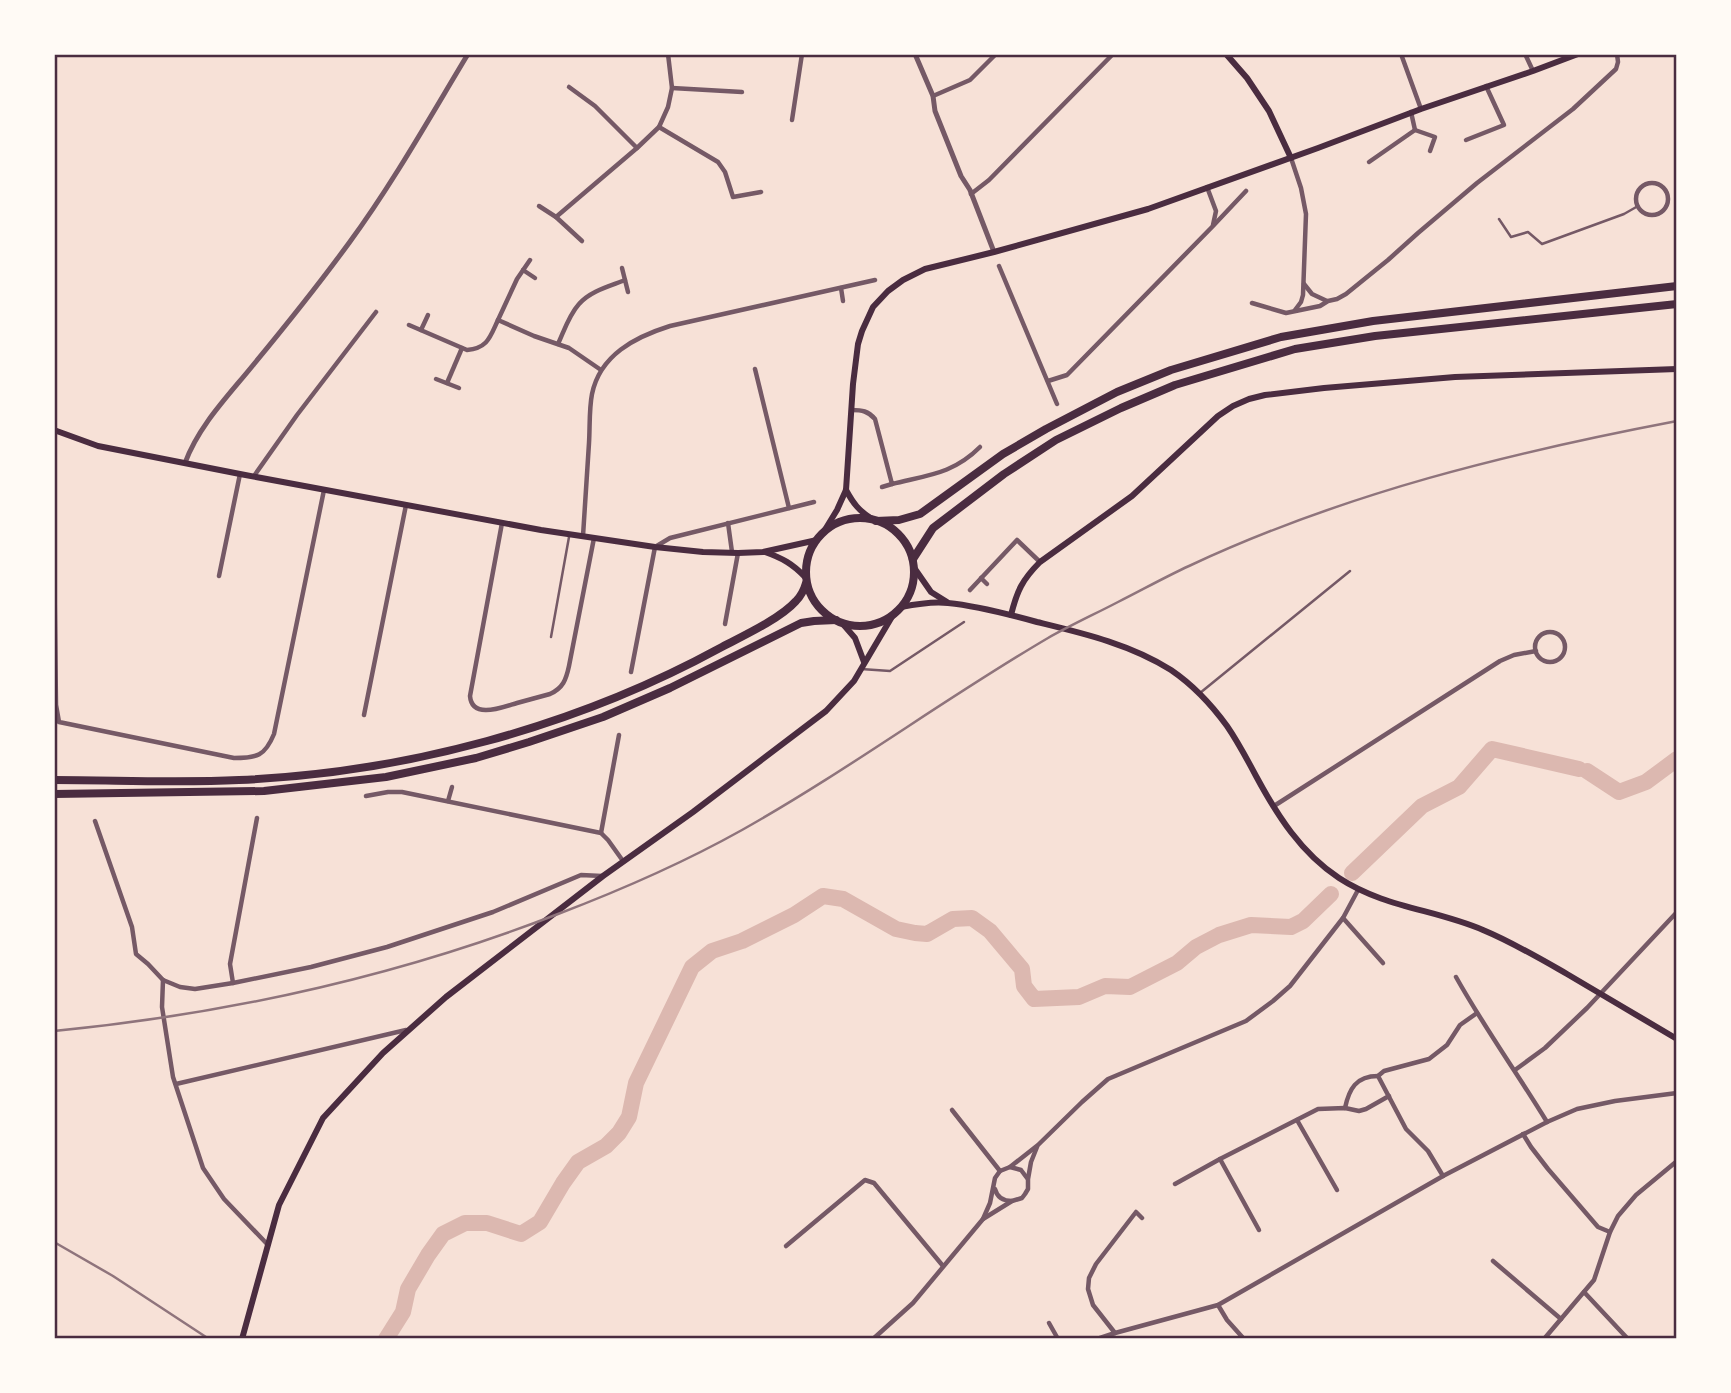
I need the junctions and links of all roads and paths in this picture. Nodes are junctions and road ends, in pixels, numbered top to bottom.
1 (468, 54) edge
2 (668, 54) edge
3 (802, 54) edge
4 (915, 54) edge
5 (996, 54) edge
6 (1113, 54) edge
7 (1226, 54) edge
8 (1401, 54) edge
9 (1524, 54) edge
10 (1578, 54) edge
11 (1618, 54) edge
12 (1533, 71) junction
13 (1486, 86) junction
14 (569, 87) dead end
15 (672, 88) junction
16 (743, 92) dead end
17 (933, 96) junction
18 (1421, 109) junction
19 (1411, 112) junction
20 (792, 120) dead end
21 (659, 127) junction
22 (1415, 130) junction
23 (1466, 140) dead end
24 (637, 148) junction
25 (1430, 151) dead end
26 (1291, 158) junction
27 (1369, 162) dead end
28 (1207, 187) junction
29 (1245, 191) dead end
30 (1677, 191) edge
31 (761, 192) dead end
32 (971, 194) junction
33 (1667, 194) junction
34 (539, 206) dead end
35 (1638, 206) junction
36 (556, 217) junction
37 (1499, 219) dead end
38 (1213, 226) junction
39 (582, 241) dead end
40 (995, 252) junction
41 (530, 260) dead end
42 (999, 266) dead end
43 (622, 268) dead end
44 (523, 270) junction
45 (535, 278) dead end
46 (625, 280) junction
47 (874, 281) dead end
48 (1303, 283) junction
49 (1677, 286) edge
50 (841, 288) junction
51 (628, 292) dead end
52 (843, 301) dead end
53 (1328, 301) junction
54 (1252, 303) dead end
55 (1677, 304) edge
56 (1295, 311) junction
57 (376, 312) dead end
58 (428, 315) dead end
59 (498, 320) junction
60 (409, 325) dead end
61 (421, 330) junction
62 (558, 344) junction
63 (461, 348) junction
64 (755, 369) dead end
65 (1677, 369) edge
66 (601, 370) junction
67 (436, 379) dead end
68 (1048, 381) junction
69 (447, 383) junction
70 (459, 388) dead end
71 (1057, 404) dead end
72 (852, 410) junction
73 (54, 430) edge
74 (981, 447) dead end
75 (185, 463) junction
76 (240, 474) junction
77 (254, 476) junction
78 (892, 484) junction
79 (882, 487) dead end
80 (325, 489) junction
81 (846, 490) junction
82 (814, 502) dead end
83 (406, 505) junction
84 (789, 508) junction
85 (874, 520) junction
86 (502, 523) junction
87 (727, 523) junction
88 (570, 534) junction
89 (583, 536) junction
90 (820, 536) junction
91 (594, 537) junction
92 (54, 543) edge
93 (655, 547) junction
94 (763, 552) junction
95 (735, 553) junction
96 (1040, 562) junction
97 (914, 564) junction
98 (1350, 571) dead end
99 (219, 576) dead end
100 (981, 578) junction
101 (806, 580) junction
102 (988, 584) dead end
103 (970, 590) dead end
104 (947, 602) junction
105 (901, 607) junction
106 (893, 615) junction
107 (1011, 615) junction
108 (839, 622) junction
109 (964, 622) dead end
110 (725, 624) dead end
111 (551, 637) dead end
112 (1536, 651) junction
113 (863, 665) junction
114 (631, 672) dead end
115 (1200, 693) junction
116 (364, 715) dead end
117 (619, 735) dead end
118 (54, 780) edge
119 (452, 788) dead end
120 (54, 794) edge
121 (366, 796) dead end
122 (448, 801) junction
123 (1274, 806) junction
124 (257, 818) dead end
125 (95, 821) dead end
126 (601, 833) junction
127 (623, 861) junction
128 (603, 876) junction
129 (1358, 890) junction
130 (1677, 912) edge
131 (1343, 918) junction
132 (1383, 963) dead end
133 (1456, 977) dead end
134 (163, 980) junction
135 (233, 984) junction
136 (1601, 993) junction
137 (1477, 1013) junction
138 (411, 1029) junction
139 (1677, 1039) edge
140 (1515, 1070) junction
141 (1378, 1076) junction
142 (176, 1084) junction
143 (1677, 1093) edge
144 (1389, 1096) junction
145 (1345, 1108) junction
146 (952, 1110) dead end
147 (1297, 1120) junction
148 (1547, 1122) junction
149 (1523, 1134) junction
150 (1038, 1145) junction
151 (1220, 1159) junction
152 (1677, 1161) edge
153 (1010, 1167) junction
154 (1000, 1171) junction
155 (1443, 1176) junction
156 (1028, 1179) junction
157 (1175, 1184) dead end
158 (994, 1186) junction
159 (1337, 1190) dead end
160 (1012, 1201) junction
161 (1142, 1218) dead end
162 (984, 1219) junction
163 (1259, 1230) dead end
164 (1610, 1232) junction
165 (268, 1245) junction
166 (786, 1246) dead end
167 (1493, 1261) dead end
168 (943, 1266) junction
169 (1584, 1292) junction
170 (1218, 1305) junction
171 (1561, 1319) junction
172 (1049, 1323) dead end
173 (1115, 1332) junction
174 (242, 1339) edge
175 (873, 1339) edge
176 (1058, 1339) edge
177 (1097, 1339) edge
178 (1244, 1339) edge
179 (1544, 1339) edge
180 (1628, 1339) edge

1 - 75 street
2 - 15 street
3 - 20 street
4 - 17 street
5 - 17 street
6 - 32 street
7 - 26 main road
8 - 18 street
9 - 12 street
10 - 12 main road
11 - 53 street
12 - 13 main road
13 - 18 main road
13 - 23 street
14 - 24 street
15 - 16 street
15 - 21 street
17 - 32 street
18 - 19 main road
19 - 22 street
19 - 26 main road
21 - 24 street
21 - 31 street
22 - 25 street
22 - 27 street
24 - 36 street
26 - 28 main road
26 - 48 street
28 - 38 street
28 - 40 main road
29 - 38 street
30 - 33 street
32 - 40 street
33 - 35 street
33 - 35 street
34 - 36 street
35 - 37 lane
36 - 39 street
38 - 68 street
40 - 72 main road
41 - 44 street
42 - 68 street
43 - 46 street
44 - 45 street
44 - 59 street
46 - 51 street
46 - 62 street
47 - 50 street
48 - 53 street
48 - 56 street
49 - 85 highway
50 - 52 street
50 - 66 street
53 - 56 street
54 - 56 street
55 - 97 highway
57 - 77 street
58 - 61 street
59 - 62 street
59 - 63 street
60 - 61 street
61 - 63 street
62 - 66 street
63 - 69 street
64 - 84 street
65 - 96 main road
66 - 89 street
67 - 69 street
68 - 71 street
69 - 70 street
72 - 78 street
72 - 81 main road
73 - 75 main road
74 - 78 street
75 - 76 main road
76 - 77 main road
76 - 99 street
77 - 80 main road
78 - 79 street
80 - 83 main road
80 - 92 street
81 - 85 main road
81 - 90 main road
82 - 84 street
83 - 86 main road
83 - 116 street
84 - 87 street
85 - 90 highway
85 - 97 highway
86 - 88 main road
86 - 91 street
87 - 93 street
87 - 95 street
88 - 89 main road
88 - 111 lane
89 - 91 main road
90 - 94 main road
90 - 101 highway
91 - 93 main road
93 - 95 main road
93 - 114 street
94 - 95 main road
94 - 101 main road
95 - 110 street
96 - 100 street
96 - 107 main road
97 - 104 main road
97 - 105 highway
98 - 115 lane
100 - 102 street
100 - 103 street
101 - 108 highway
101 - 118 highway
104 - 105 main road
104 - 107 main road
105 - 106 highway
106 - 108 highway
106 - 113 main road
107 - 115 main road
108 - 113 main road
108 - 120 highway
109 - 113 lane
112 - 112 street
112 - 123 street
113 - 127 main road
115 - 123 main road
117 - 126 street
119 - 122 street
121 - 122 street
122 - 126 street
123 - 129 main road
124 - 135 street
125 - 134 street
126 - 127 street
127 - 128 main road
128 - 135 street
128 - 138 main road
129 - 131 street
129 - 136 main road
130 - 136 street
131 - 132 street
131 - 150 street
133 - 137 street
134 - 135 street
134 - 142 street
136 - 139 main road
136 - 140 street
137 - 140 street
137 - 141 street
138 - 142 street
138 - 165 main road
140 - 148 street
141 - 144 street
141 - 145 street
142 - 165 street
143 - 148 street
144 - 145 street
144 - 155 street
145 - 147 street
146 - 154 street
147 - 151 street
147 - 159 street
148 - 149 street
149 - 155 street
149 - 164 street
150 - 153 street
150 - 156 street
151 - 157 street
151 - 163 street
152 - 164 street
153 - 154 street
153 - 156 street
154 - 158 street
155 - 170 street
156 - 160 street
158 - 160 street
158 - 162 street
160 - 162 street
161 - 173 street
162 - 168 street
164 - 169 street
165 - 174 main road
166 - 168 street
167 - 171 street
168 - 175 street
169 - 171 street
169 - 180 street
170 - 173 street
170 - 178 street
171 - 179 street
172 - 176 street
173 - 177 street

